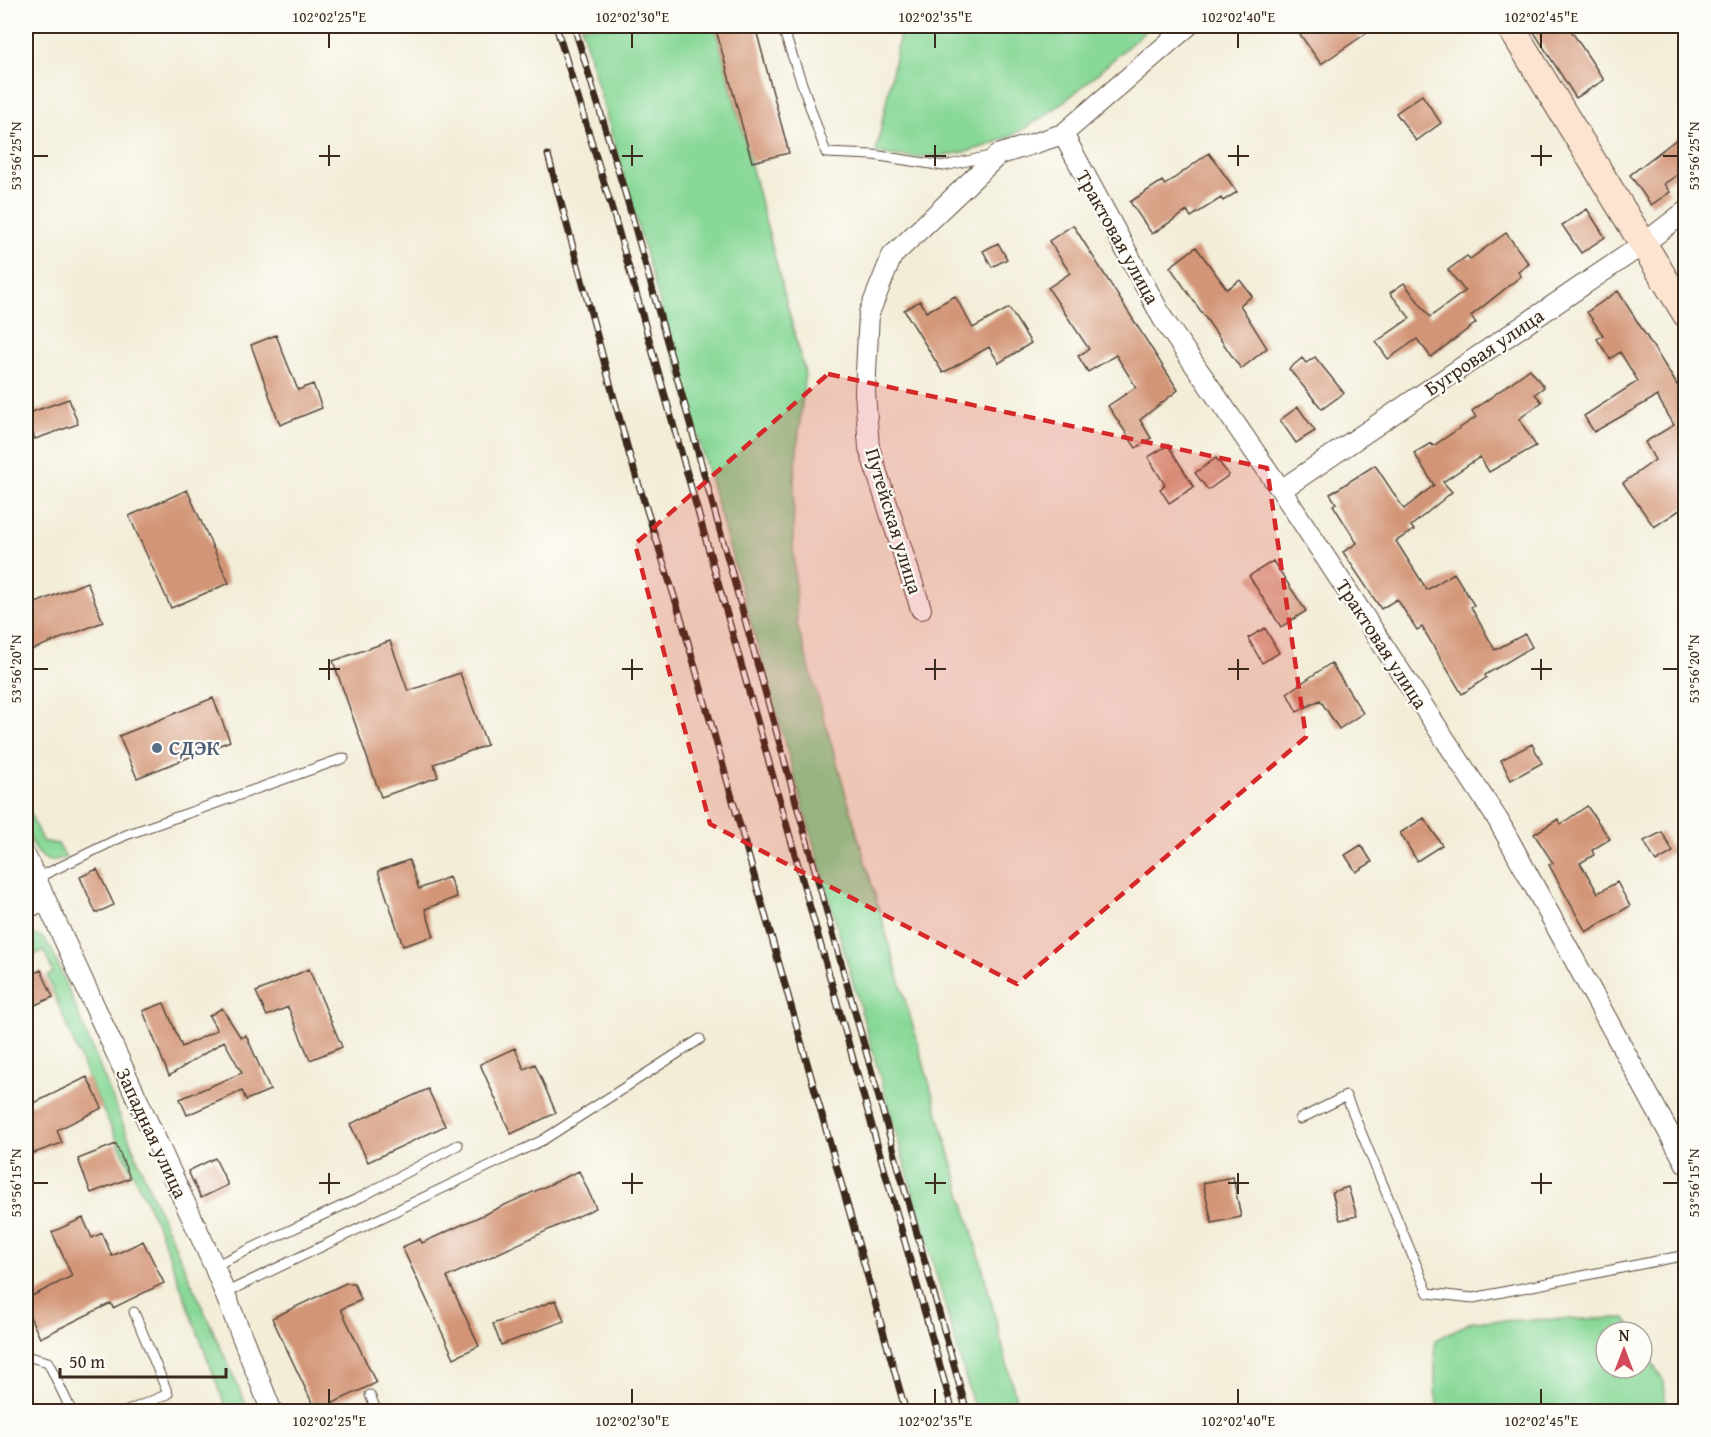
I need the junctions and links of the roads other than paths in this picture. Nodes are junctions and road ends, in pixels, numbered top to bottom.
1 (782, 26) edge
2 (1188, 26) edge
3 (1510, 26) edge
4 (1062, 134) junction
5 (998, 155) junction
6 (1686, 210) edge
7 (1642, 245) junction
8 (1686, 314) edge
9 (1281, 490) junction
10 (921, 609) dead end
11 (344, 758) dead end
12 (26, 857) edge
13 (35, 879) junction
14 (34, 904) edge
15 (700, 1039) dead end
16 (1300, 1119) dead end
17 (458, 1145) dead end
18 (1686, 1164) edge
19 (1686, 1255) edge
20 (214, 1266) junction
21 (225, 1293) junction
22 (134, 1312) dead end
23 (26, 1356) edge
24 (370, 1395) dead end
25 (72, 1412) edge
26 (125, 1412) edge
27 (272, 1412) edge
28 (377, 1412) edge

1 - 5 lane
2 - 4 street
3 - 7 street
4 - 5 street, Путейская улица
4 - 9 street, Трактовая улица
5 - 10 street, Путейская улица
6 - 7 street, Бугровая улица
7 - 8 street
7 - 9 street, Бугровая улица
9 - 18 street, Трактовая улица
11 - 13 lane
12 - 13 street, Западная улица
13 - 14 street, Западная улица
14 - 20 street, Западная улица
15 - 21 lane
16 - 19 lane
17 - 20 lane
20 - 21 street, Западная улица
21 - 27 street, Западная улица
22 - 26 lane
23 - 25 lane
24 - 28 lane

